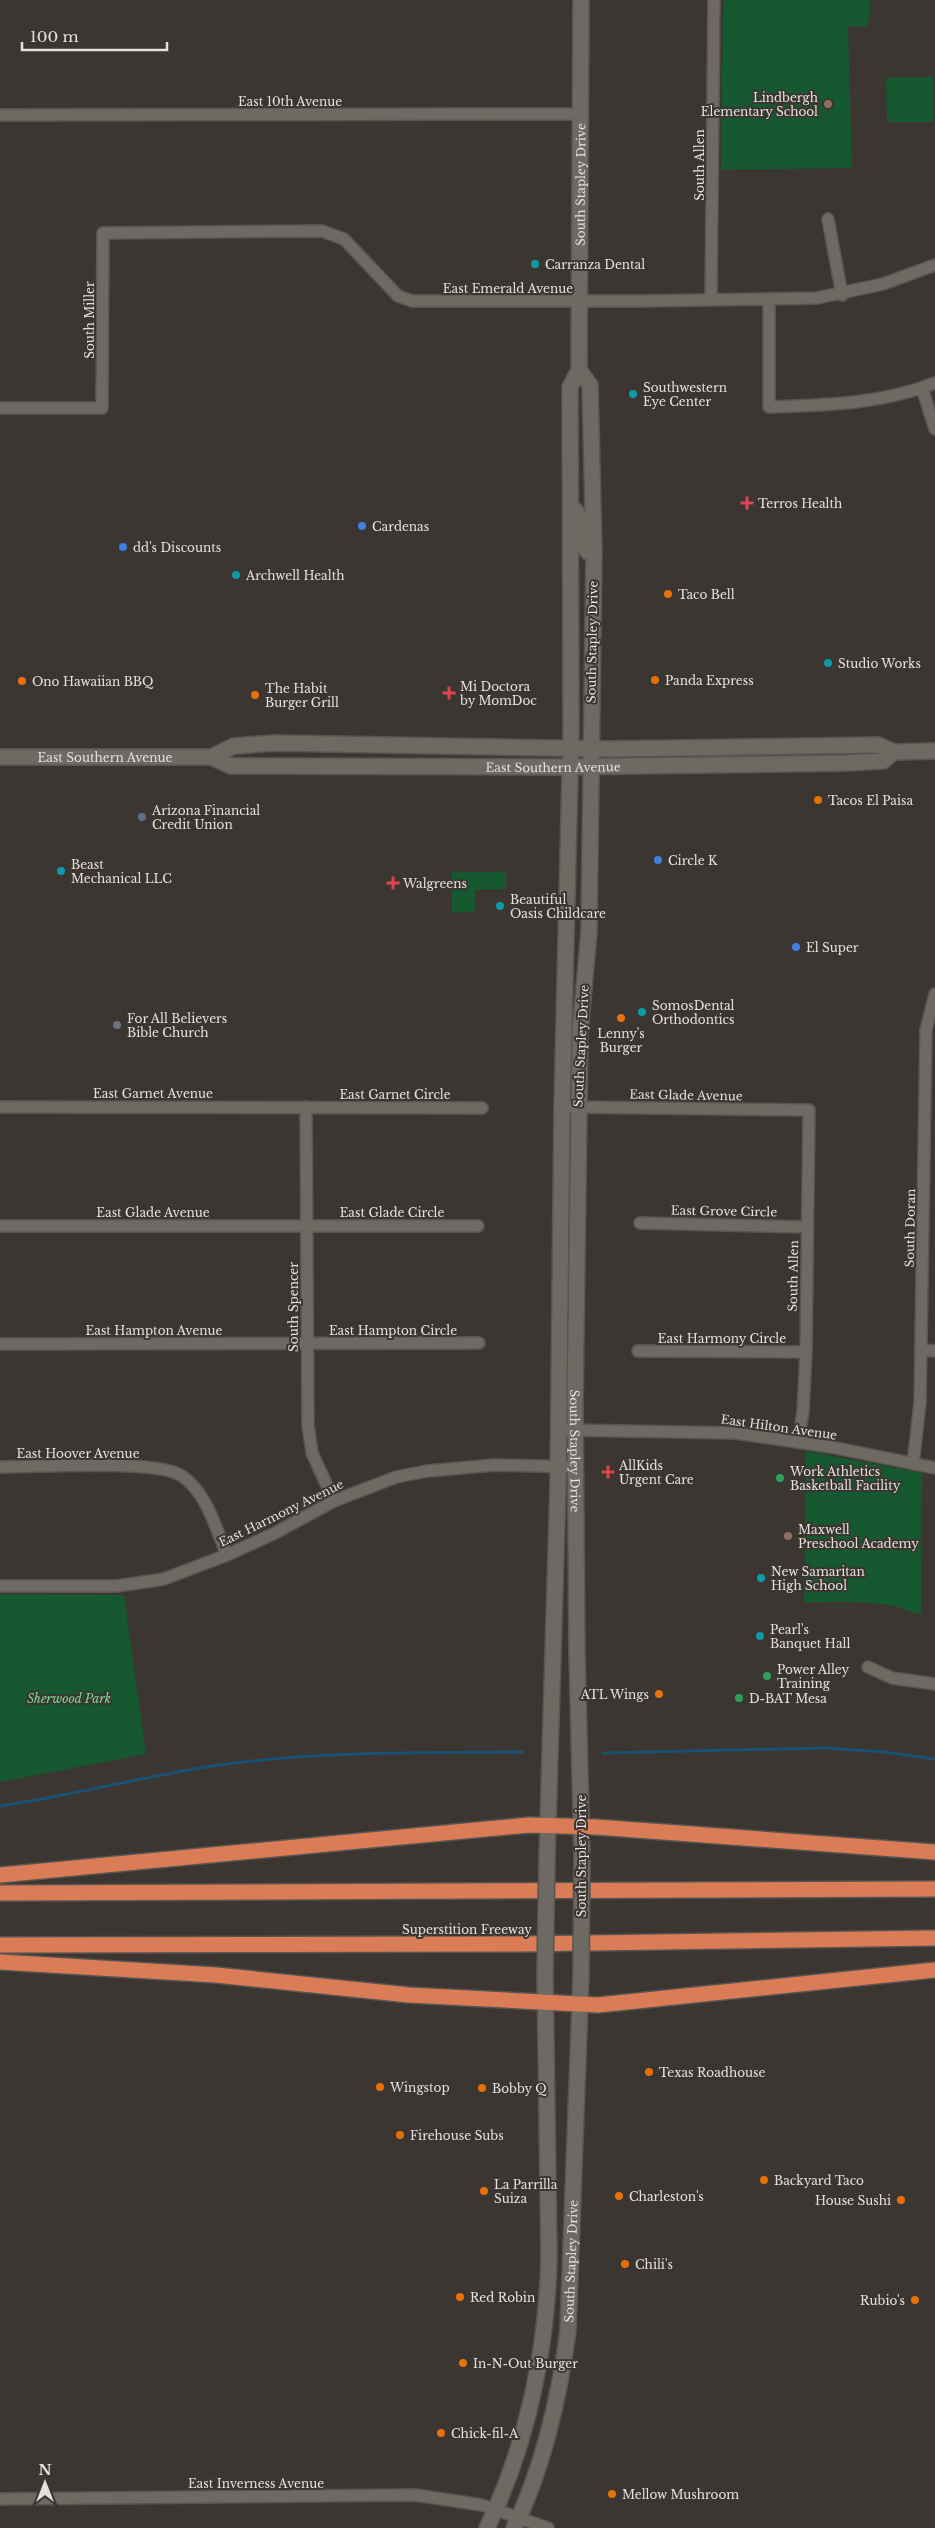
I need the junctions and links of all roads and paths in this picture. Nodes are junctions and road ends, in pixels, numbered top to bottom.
1 (581, 0) edge
2 (714, 0) edge
3 (580, 114) junction
4 (0, 115) edge
5 (828, 219) dead end
6 (103, 233) joint
7 (935, 265) edge
8 (842, 294) junction
9 (712, 300) junction
10 (769, 300) junction
11 (578, 302) junction
12 (580, 370) junction
13 (935, 384) edge
14 (922, 388) junction
15 (0, 408) edge
16 (570, 421) junction
17 (935, 429) edge
18 (592, 476) junction
19 (572, 505) junction
20 (571, 552) junction
21 (594, 552) junction
22 (592, 600) junction
23 (371, 745) junction
24 (851, 745) junction
25 (442, 746) junction
26 (571, 747) junction
27 (591, 748) junction
28 (935, 751) edge
29 (894, 752) junction
30 (0, 757) edge
31 (211, 757) junction
32 (790, 764) junction
33 (284, 766) junction
34 (371, 766) junction
35 (570, 766) junction
36 (591, 766) junction
37 (568, 929) junction
38 (584, 984) junction
39 (935, 994) edge
40 (930, 1094) edge
41 (0, 1107) edge
42 (306, 1107) junction
43 (562, 1107) junction
44 (578, 1107) junction
45 (482, 1108) dead end
46 (809, 1110) joint
47 (640, 1223) dead end
48 (930, 1224) edge
49 (306, 1225) junction
50 (0, 1226) edge
51 (478, 1226) dead end
52 (807, 1227) junction
53 (479, 1343) dead end
54 (0, 1344) edge
55 (307, 1344) junction
56 (922, 1350) junction
57 (638, 1351) dead end
58 (935, 1351) edge
59 (806, 1352) junction
60 (558, 1430) junction
61 (576, 1430) junction
62 (798, 1442) junction
63 (913, 1464) junction
64 (558, 1466) junction
65 (0, 1467) edge
66 (576, 1467) junction
67 (935, 1468) edge
68 (334, 1501) junction
69 (556, 1531) junction
70 (227, 1555) junction
71 (0, 1586) edge
72 (555, 1595) junction
73 (576, 1595) junction
74 (577, 1654) junction
75 (868, 1667) dead end
76 (935, 1684) edge
77 (546, 1825) junction
78 (581, 1827) junction
79 (935, 1852) edge
80 (0, 1875) edge
81 (935, 1889) edge
82 (0, 1893) edge
83 (935, 1938) edge
84 (0, 1945) edge
85 (0, 1962) edge
86 (935, 1970) edge
87 (545, 2002) junction
88 (580, 2004) junction
89 (0, 2499) edge
90 (510, 2517) edge
91 (487, 2528) edge
92 (548, 2528) edge

1 - 3 main road, South Stapley Drive
2 - 9 street, South Allen
3 - 4 street, East 10th Avenue
3 - 11 main road, South Stapley Drive
5 - 8 street
6 - 11 street, East Emerald Avenue
6 - 15 street, South Miller
7 - 8 street, East Emerald Avenue
8 - 10 street, East Emerald Avenue
9 - 10 street, East Emerald Avenue
9 - 11 street, East Emerald Avenue
10 - 14 street
11 - 12 main road, South Stapley Drive
12 - 16 main road, South Stapley Drive
12 - 18 main road, South Stapley Drive
13 - 14 street
14 - 17 street
16 - 18 main road
16 - 19 main road, South Stapley Drive
18 - 21 main road, South Stapley Drive
19 - 20 main road, South Stapley Drive
19 - 21 main road
20 - 22 main road
20 - 26 main road, South Stapley Drive
21 - 22 main road, South Stapley Drive
22 - 27 main road, South Stapley Drive
23 - 25 main road, East Southern Avenue
23 - 31 main road, East Southern Avenue
23 - 33 main road
24 - 27 main road, East Southern Avenue
24 - 29 main road, East Southern Avenue
24 - 32 main road
25 - 26 main road, East Southern Avenue
25 - 34 main road
26 - 27 main road, East Southern Avenue
26 - 35 main road, South Stapley Drive
27 - 36 main road, South Stapley Drive
28 - 29 main road, East Southern Avenue
29 - 32 main road, East Southern Avenue
30 - 31 main road, East Southern Avenue
31 - 33 main road, East Southern Avenue
32 - 36 main road, East Southern Avenue
33 - 34 main road, East Southern Avenue
34 - 35 main road, East Southern Avenue
35 - 36 main road, East Southern Avenue
35 - 37 main road, South Stapley Drive
36 - 38 main road, South Stapley Drive
37 - 38 main road
37 - 43 main road, South Stapley Drive
38 - 44 main road, South Stapley Drive
39 - 40 street, South Doran
40 - 48 street, South Doran
41 - 42 street, East Garnet Avenue
42 - 45 street, East Garnet Circle
42 - 49 street, South Spencer
43 - 44 street, East Glade Avenue
43 - 60 main road, South Stapley Drive
44 - 46 street, East Glade Avenue
44 - 61 main road, South Stapley Drive
46 - 52 street, South Allen
47 - 52 street, East Grove Circle
48 - 56 street, South Doran
49 - 50 street, East Glade Avenue
49 - 51 street, East Glade Circle
49 - 55 street, South Spencer
52 - 59 street, South Allen
53 - 55 street, East Hampton Circle
54 - 55 street, East Hampton Avenue
55 - 68 street, South Spencer
56 - 58 street
56 - 63 street, South Doran
57 - 59 street, East Harmony Circle
59 - 62 street, South Allen
60 - 61 street, East Hilton Avenue
60 - 64 main road, South Stapley Drive
61 - 62 street, East Hilton Avenue
61 - 66 main road, South Stapley Drive
62 - 63 street, East Hilton Avenue
63 - 67 street, East Hilton Avenue
64 - 66 street, East Harmony Avenue
64 - 68 street, East Harmony Avenue
64 - 69 main road, South Stapley Drive
65 - 70 street, East Hoover Avenue
66 - 73 main road, South Stapley Drive
68 - 70 street, East Harmony Avenue
69 - 72 main road, South Stapley Drive
69 - 73 main road
70 - 71 street, East Harmony Avenue
72 - 74 main road
72 - 77 main road, South Stapley Drive
73 - 74 main road, South Stapley Drive
74 - 78 main road, South Stapley Drive
75 - 76 street
77 - 78 highway
77 - 80 highway
77 - 87 main road, South Stapley Drive, bridge
78 - 79 highway
78 - 88 main road, South Stapley Drive, bridge
81 - 82 highway
83 - 84 highway, Superstition Freeway
85 - 87 highway
86 - 88 highway
87 - 88 highway
87 - 90 main road, South Stapley Drive
88 - 90 main road, South Stapley Drive
89 - 90 street, East Inverness Avenue
90 - 91 main road, South Stapley Drive
90 - 92 street, East Inverness Avenue

